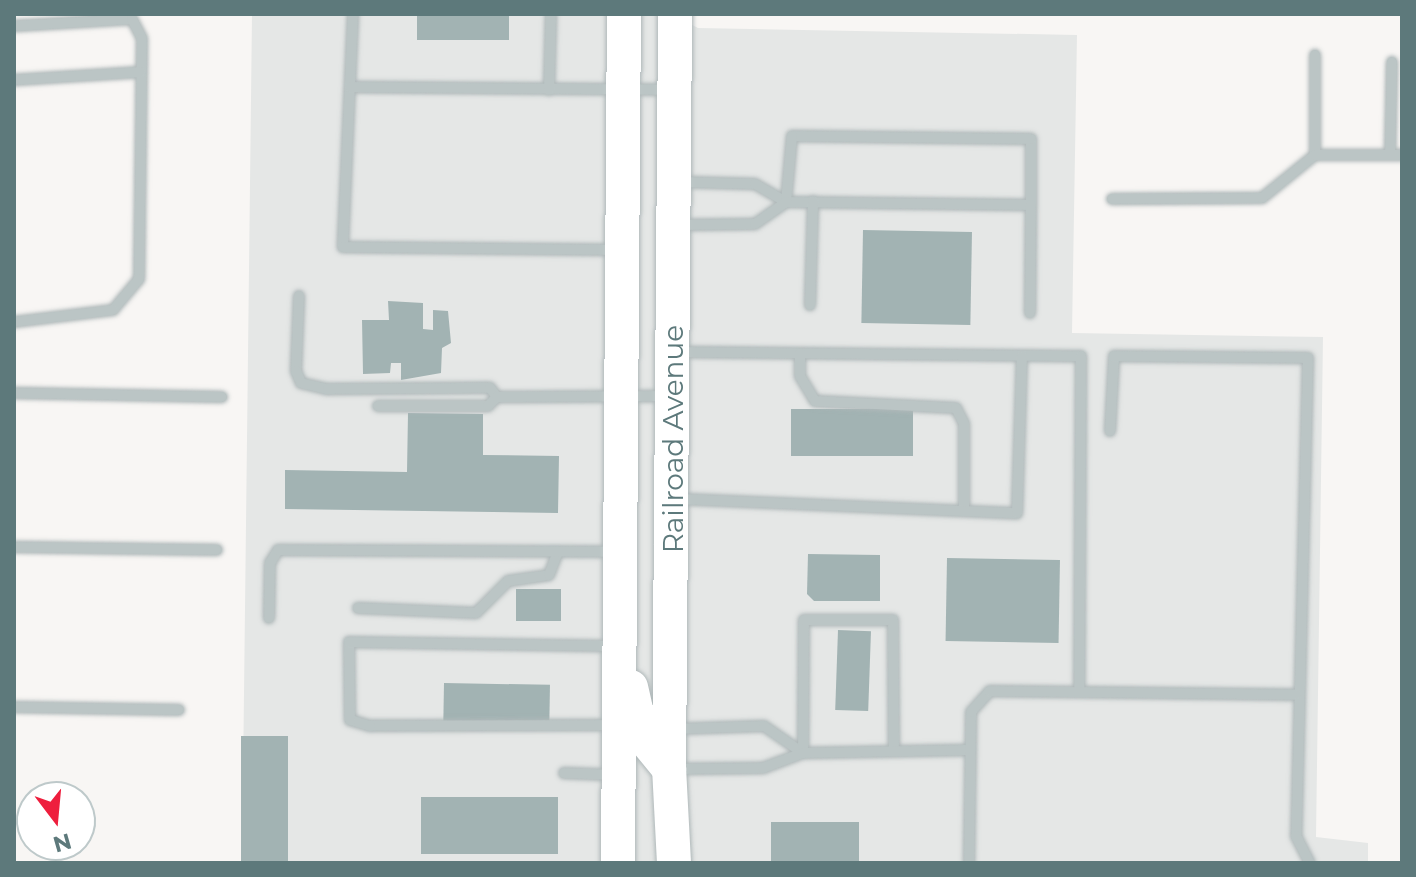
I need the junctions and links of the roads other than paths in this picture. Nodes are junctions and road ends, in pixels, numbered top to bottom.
1 (353, 14) edge
2 (551, 14) edge
3 (624, 14) edge
4 (675, 14) edge
5 (14, 26) edge
6 (1315, 55) dead end
7 (1392, 62) dead end
8 (141, 72) junction
9 (14, 80) edge
10 (350, 87) junction
11 (623, 89) junction
12 (549, 90) junction
13 (675, 90) junction
14 (1315, 155) junction
15 (1390, 155) junction
16 (1402, 155) edge
17 (674, 182) junction
18 (1112, 199) dead end
19 (813, 201) junction
20 (786, 202) junction
21 (1031, 205) junction
22 (674, 225) junction
23 (620, 250) junction
24 (299, 296) dead end
25 (810, 305) dead end
26 (1030, 313) dead end
27 (14, 322) edge
28 (673, 352) junction
29 (800, 354) junction
30 (1022, 356) junction
31 (14, 393) edge
32 (673, 396) junction
33 (222, 397) dead end
34 (497, 397) junction
35 (619, 397) junction
36 (378, 406) dead end
37 (1110, 431) dead end
38 (672, 499) junction
39 (964, 510) junction
40 (14, 547) edge
41 (217, 550) dead end
42 (558, 552) junction
43 (617, 553) junction
44 (616, 604) junction
45 (358, 608) dead end
46 (269, 618) dead end
47 (617, 646) junction
48 (1079, 692) junction
49 (1296, 695) junction
50 (14, 707) edge
51 (179, 710) dead end
52 (617, 725) junction
53 (670, 729) junction
54 (969, 750) junction
55 (894, 751) junction
56 (803, 753) junction
57 (669, 769) junction
58 (564, 773) dead end
59 (617, 775) junction
60 (618, 863) edge
61 (674, 863) edge
62 (969, 863) edge
63 (1310, 863) edge

1 - 10 lane
2 - 12 lane
3 - 11 highway, Railroad Avenue
4 - 13 highway, Railroad Avenue
5 - 8 lane
6 - 14 lane
7 - 15 lane
8 - 9 lane
8 - 27 lane
10 - 12 lane
10 - 23 lane
11 - 12 lane
11 - 13 lane
11 - 23 highway, Railroad Avenue
13 - 17 highway, Railroad Avenue
14 - 15 lane
14 - 18 lane
15 - 16 lane
17 - 20 lane
17 - 22 highway, Railroad Avenue
19 - 20 lane
19 - 21 lane
19 - 25 lane
20 - 21 lane
20 - 22 lane
21 - 26 lane
22 - 28 highway, Railroad Avenue
23 - 35 highway, Railroad Avenue
24 - 34 lane
28 - 29 lane
28 - 32 highway, Railroad Avenue
29 - 30 lane
29 - 39 lane
30 - 39 lane
30 - 48 lane
31 - 33 lane
32 - 35 lane
32 - 38 highway, Railroad Avenue
34 - 35 lane
34 - 36 lane
35 - 43 highway, Railroad Avenue
37 - 49 lane
38 - 39 lane
38 - 53 highway, Railroad Avenue
40 - 41 lane
42 - 43 lane
42 - 45 lane
42 - 46 lane
43 - 44 highway, Railroad Avenue
44 - 47 highway, Railroad Avenue
44 - 57 highway
47 - 52 highway, Railroad Avenue
47 - 52 lane
48 - 49 lane
48 - 54 lane
49 - 63 lane
50 - 51 lane
52 - 59 highway, Railroad Avenue
53 - 56 lane
53 - 57 highway, Railroad Avenue
54 - 55 lane
54 - 62 lane
55 - 56 lane
55 - 56 lane
56 - 57 lane
57 - 61 highway, Railroad Avenue
58 - 59 lane
59 - 60 highway, Railroad Avenue

